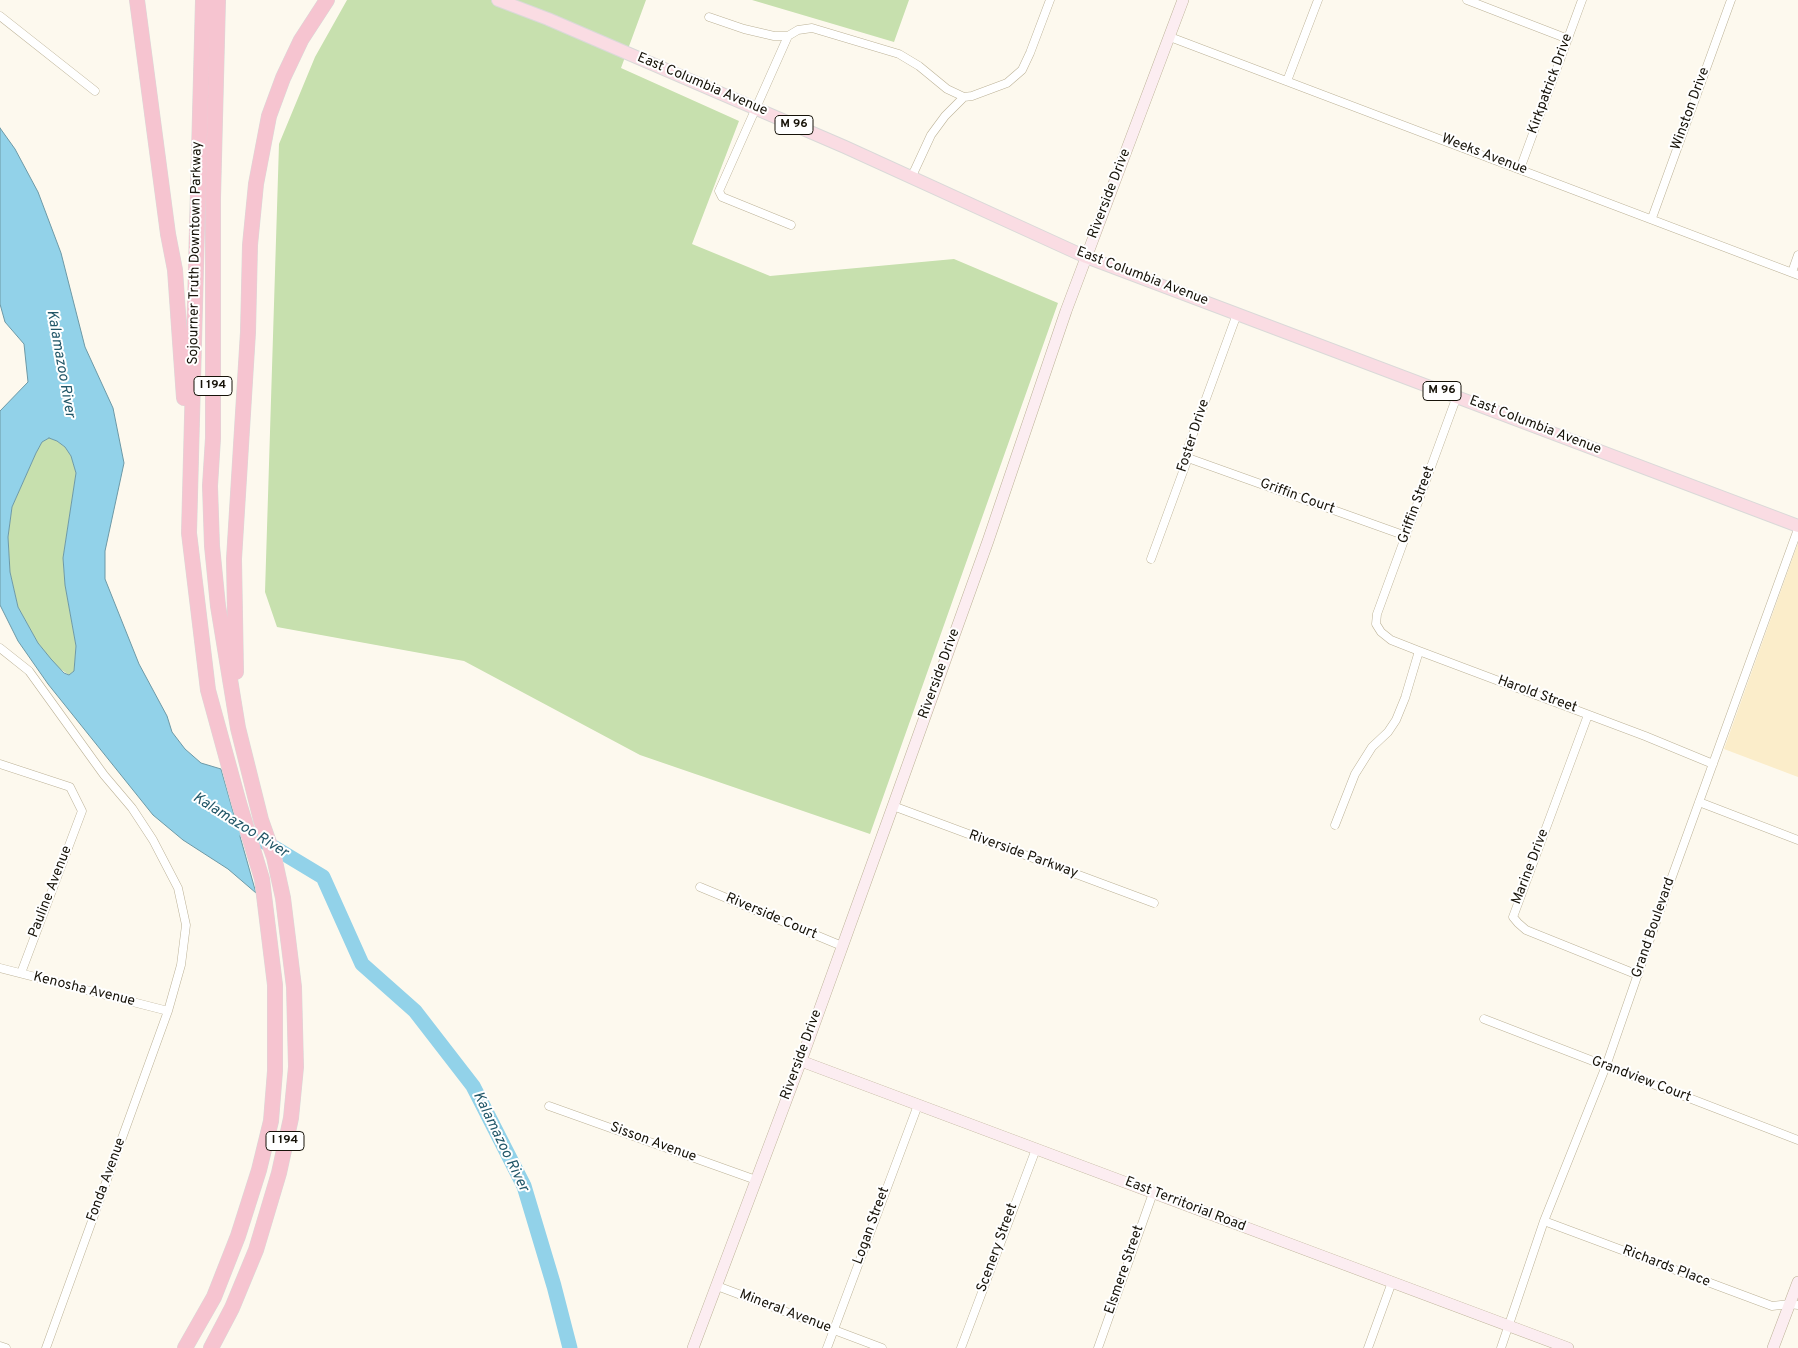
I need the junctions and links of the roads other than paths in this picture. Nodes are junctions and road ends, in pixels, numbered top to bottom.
1 (137, 0) edge
2 (202, 0) edge
3 (218, 0) edge
4 (326, 0) edge
5 (498, 0) edge
6 (1050, 0) edge
7 (1184, 0) edge
8 (1318, 0) edge
9 (1467, 0) edge
10 (1582, 0) edge
11 (1731, 0) edge
12 (0, 16) edge
13 (709, 17) dead end
14 (788, 36) junction
15 (1170, 37) junction
16 (1568, 39) junction
17 (1287, 81) junction
18 (95, 91) dead end
19 (964, 97) junction
20 (756, 108) junction
21 (1520, 169) junction
22 (912, 176) junction
23 (1652, 218) junction
24 (791, 225) dead end
25 (1798, 255) edge
26 (1086, 257) junction
27 (1795, 273) edge
28 (1237, 314) junction
29 (1457, 396) junction
30 (1188, 458) junction
31 (190, 488) junction
32 (1798, 528) edge
33 (1406, 536) junction
34 (1151, 559) dead end
35 (1377, 614) joint
36 (0, 648) edge
37 (1419, 651) junction
38 (1588, 714) junction
39 (238, 728) junction
40 (0, 764) edge
41 (1713, 764) junction
42 (1699, 802) junction
43 (893, 806) junction
44 (1334, 825) dead end
45 (1798, 840) edge
46 (700, 887) dead end
47 (1154, 903) dead end
48 (842, 946) junction
49 (0, 968) edge
50 (21, 973) junction
51 (1638, 974) junction
52 (168, 1011) junction
53 (1484, 1019) dead end
54 (801, 1061) junction
55 (1606, 1066) junction
56 (918, 1105) junction
57 (550, 1106) dead end
58 (1798, 1140) edge
59 (1036, 1149) junction
60 (756, 1180) junction
61 (1153, 1193) junction
62 (1544, 1221) junction
63 (1392, 1282) junction
64 (1798, 1282) edge
65 (716, 1286) junction
66 (1794, 1304) edge
67 (1509, 1326) junction
68 (834, 1330) junction
69 (188, 1344) edge
70 (0, 1346) edge
71 (6, 1348) edge
72 (46, 1348) edge
73 (211, 1348) edge
74 (694, 1348) edge
75 (827, 1348) edge
76 (882, 1348) edge
77 (961, 1348) edge
78 (1098, 1348) edge
79 (1368, 1348) edge
80 (1501, 1348) edge
81 (1568, 1348) edge
82 (1773, 1348) edge

1 - 31 highway
2 - 31 highway, Sojourner Truth Downtown Parkway / I 194
3 - 39 highway, Sojourner Truth Downtown Parkway / I 194
4 - 39 highway
5 - 20 main road, East Columbia Avenue / M 96
6 - 19 street
7 - 15 street, Riverside Drive
8 - 17 street
9 - 16 street
10 - 16 street, Kirkpatrick Drive
11 - 23 street, Winston Drive
12 - 18 street
13 - 14 street
14 - 19 street
14 - 20 street
15 - 17 street, Weeks Avenue
15 - 26 street, Riverside Drive
16 - 21 street, Kirkpatrick Drive
17 - 21 street, Weeks Avenue
19 - 22 street
20 - 22 main road, East Columbia Avenue / M 96
20 - 24 street
21 - 23 street, Weeks Avenue
22 - 26 main road, East Columbia Avenue / M 96
23 - 27 street, Weeks Avenue
25 - 27 street
26 - 28 main road, East Columbia Avenue / M 96
26 - 43 street, Riverside Drive
28 - 29 main road, East Columbia Avenue / M 96
28 - 30 street, Foster Drive
29 - 32 main road, East Columbia Avenue / M 96
29 - 33 street, Griffin Street
30 - 33 street, Griffin Court
30 - 34 street, Foster Drive
31 - 69 highway, Sojourner Truth Downtown Parkway / I 194
32 - 41 street, Grand Boulevard
33 - 35 street, Griffin Street
35 - 37 street, Harold Street
36 - 52 street, Fonda Avenue
37 - 38 street, Harold Street
37 - 44 street
38 - 41 street, Harold Street
38 - 51 street, Marine Drive
39 - 73 highway, Sojourner Truth Downtown Parkway / I 194
40 - 50 street, Pauline Avenue
41 - 42 street, Grand Boulevard
42 - 45 street
42 - 51 street, Grand Boulevard
43 - 47 street, Riverside Parkway
43 - 48 street, Riverside Drive
46 - 48 street, Riverside Court
48 - 54 street, Riverside Drive
49 - 50 street, Kenosha Avenue
50 - 52 street, Kenosha Avenue
51 - 55 street, Grand Boulevard
52 - 72 street, Fonda Avenue
53 - 55 street, Grandview Court
54 - 56 street, East Territorial Road
54 - 60 street, Riverside Drive
55 - 58 street, Grandview Court
55 - 62 street, Grand Boulevard
56 - 59 street, East Territorial Road
56 - 68 street, Logan Street
57 - 60 street, Sisson Avenue
59 - 61 street, East Territorial Road
59 - 77 street, Scenery Street
60 - 65 street, Riverside Drive
61 - 63 street, East Territorial Road
61 - 78 street, Elsmere Street
62 - 66 street, Richards Place
62 - 67 street, Grand Boulevard
63 - 67 street, East Territorial Road
63 - 79 street
64 - 66 street
65 - 68 street, Mineral Avenue
65 - 74 street, Riverside Drive
66 - 82 street
67 - 80 street, Grand Boulevard
67 - 81 street, East Territorial Road
68 - 75 street, Logan Street
68 - 76 street, Mineral Avenue
70 - 71 street

